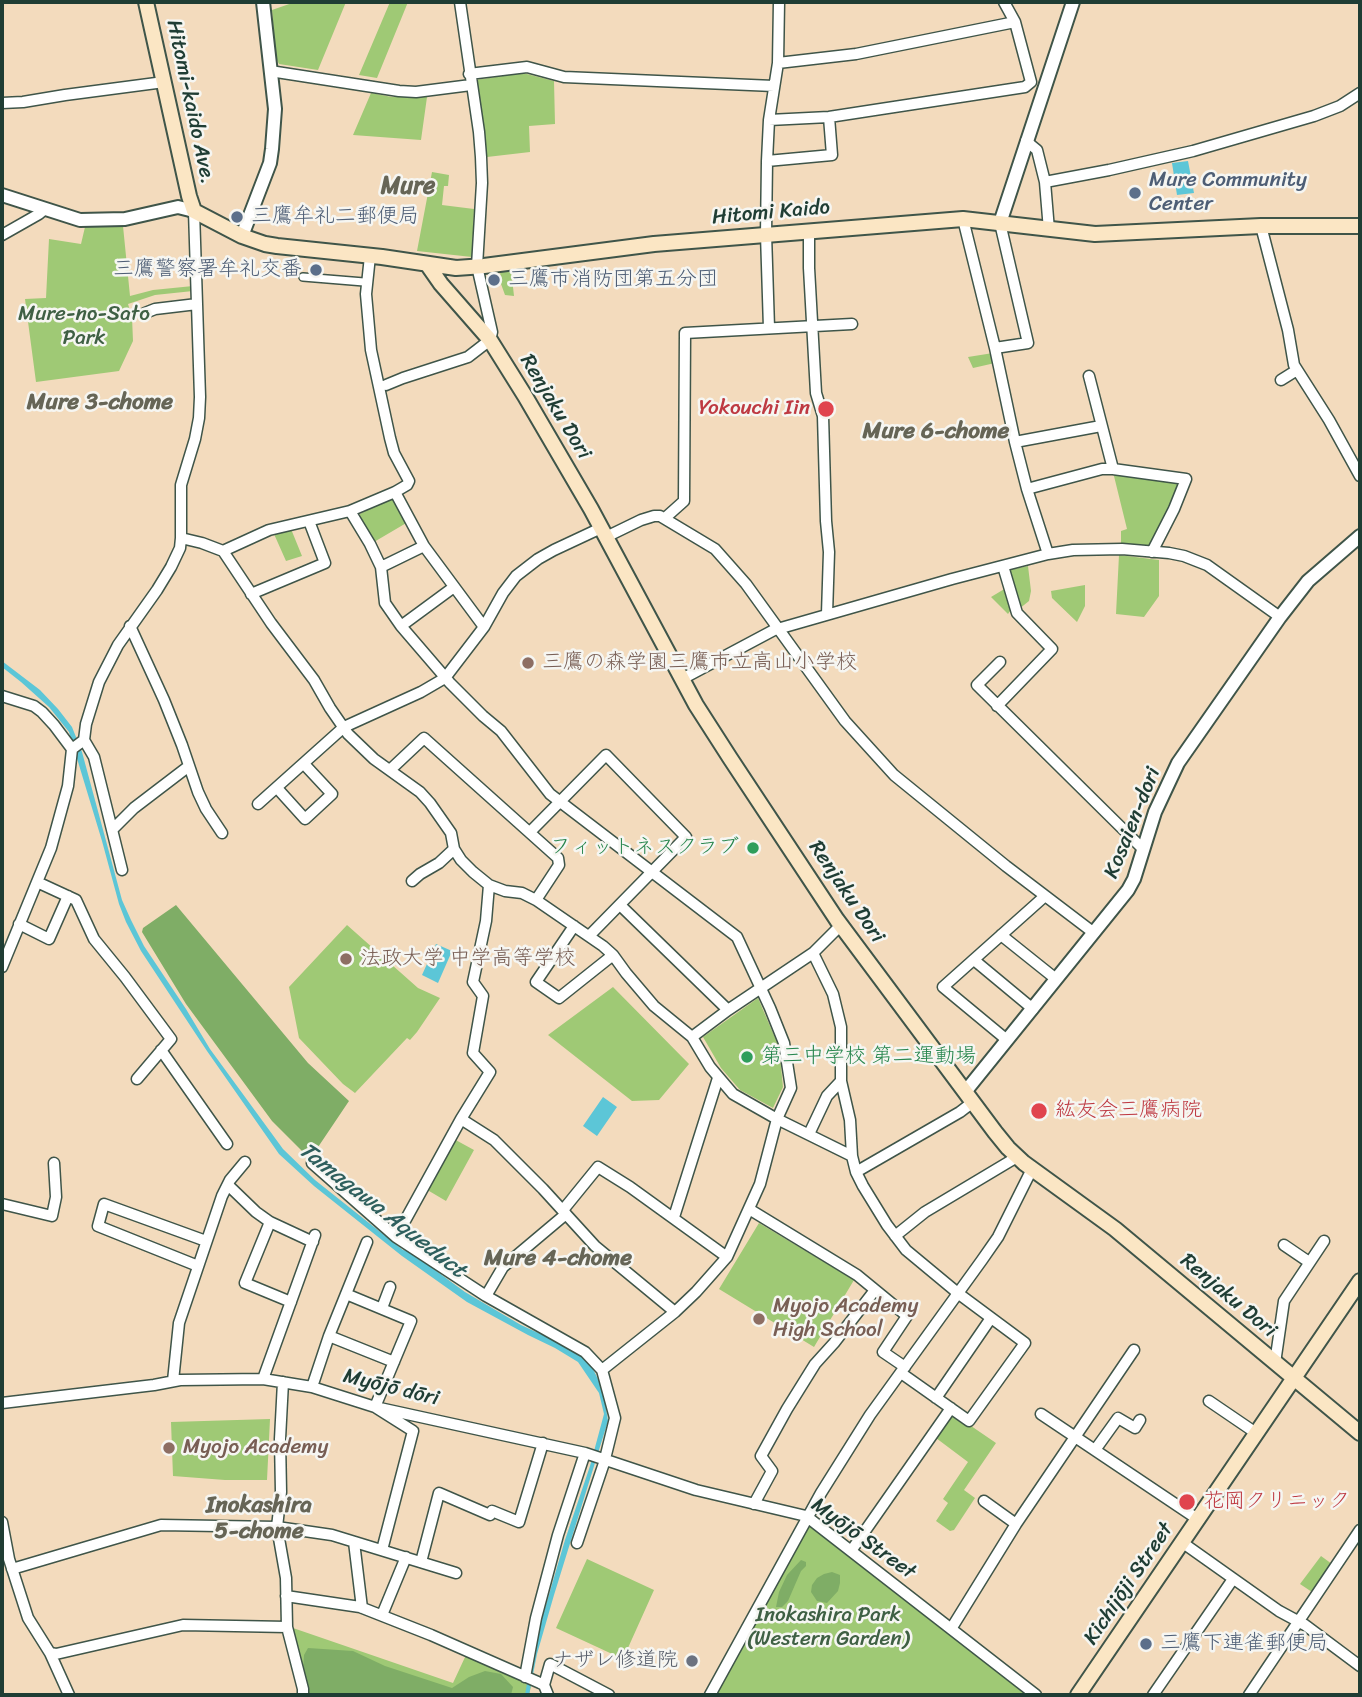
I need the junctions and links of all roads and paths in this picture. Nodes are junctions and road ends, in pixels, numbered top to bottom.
1 (146, 2) edge
2 (263, 2) edge
3 (460, 2) edge
4 (779, 2) edge
5 (1004, 2) edge
6 (1073, 2) edge
7 (1015, 22) junction
8 (778, 63) junction
9 (271, 71) junction
10 (470, 79) junction
11 (164, 82) junction
12 (1031, 82) junction
13 (774, 86) junction
14 (1043, 89) junction
15 (1360, 93) edge
16 (2, 103) edge
17 (829, 117) junction
18 (769, 120) junction
19 (1026, 141) junction
20 (767, 160) junction
21 (1045, 182) junction
22 (2, 195) edge
23 (45, 209) junction
24 (194, 211) junction
25 (963, 219) junction
26 (1000, 223) junction
27 (1261, 226) junction
28 (1360, 226) edge
29 (1049, 230) junction
30 (809, 232) junction
31 (766, 234) junction
32 (2, 235) edge
33 (243, 236) junction
34 (370, 256) junction
35 (427, 264) junction
36 (477, 267) junction
37 (303, 278) dead end
38 (363, 282) dead end
39 (197, 304) junction
40 (145, 313) dead end
41 (852, 324) dead end
42 (812, 326) junction
43 (769, 328) junction
44 (490, 340) junction
45 (995, 348) junction
46 (1297, 370) junction
47 (1089, 376) dead end
48 (1281, 380) dead end
49 (386, 385) dead end
50 (1101, 426) junction
51 (1015, 442) junction
52 (1113, 469) junction
53 (1360, 476) edge
54 (1027, 489) junction
55 (395, 492) junction
56 (350, 511) junction
57 (665, 518) junction
58 (309, 521) junction
59 (603, 532) junction
60 (1360, 536) edge
61 (181, 538) junction
62 (424, 546) junction
63 (223, 551) junction
64 (1152, 552) junction
65 (1048, 554) junction
66 (1003, 566) junction
67 (381, 567) junction
68 (454, 587) junction
69 (251, 594) junction
70 (827, 614) junction
71 (1280, 617) junction
72 (130, 626) junction
73 (401, 626) junction
74 (484, 627) junction
75 (778, 628) junction
76 (1000, 662) dead end
77 (445, 678) junction
78 (682, 679) junction
79 (2, 696) edge
80 (997, 706) junction
81 (344, 727) junction
82 (78, 745) junction
83 (304, 764) junction
84 (189, 766) junction
85 (390, 770) junction
86 (277, 788) junction
87 (560, 802) junction
88 (258, 804) dead end
89 (112, 830) junction
90 (530, 832) junction
91 (222, 833) dead end
92 (454, 849) junction
93 (1143, 849) junction
94 (122, 870) dead end
95 (651, 873) junction
96 (412, 881) dead end
97 (37, 882) junction
98 (489, 884) junction
99 (68, 896) junction
100 (1045, 896) junction
101 (536, 900) junction
102 (620, 905) junction
103 (19, 924) junction
104 (841, 925) junction
105 (574, 926) junction
106 (1094, 933) junction
107 (1001, 935) junction
108 (589, 936) junction
109 (5, 951) edge
110 (813, 953) junction
111 (613, 955) junction
112 (974, 960) junction
113 (2, 967) edge
114 (1056, 979) junction
115 (761, 988) junction
116 (1033, 1009) junction
117 (728, 1010) junction
118 (692, 1037) junction
119 (1007, 1040) junction
120 (161, 1050) junction
121 (137, 1079) dead end
122 (718, 1079) junction
123 (841, 1081) junction
124 (969, 1097) junction
125 (461, 1119) junction
126 (776, 1119) junction
127 (809, 1134) junction
128 (227, 1144) dead end
129 (852, 1156) junction
130 (1017, 1157) junction
131 (54, 1163) dead end
132 (245, 1163) dead end
133 (312, 1163) dead end
134 (1032, 1170) junction
135 (856, 1172) junction
136 (228, 1185) junction
137 (2, 1204) edge
138 (749, 1209) junction
139 (565, 1212) junction
140 (674, 1217) junction
141 (270, 1222) junction
142 (895, 1236) junction
143 (396, 1237) junction
144 (206, 1241) junction
145 (1324, 1241) dead end
146 (367, 1242) dead end
147 (1284, 1245) dead end
148 (727, 1257) junction
149 (1309, 1262) junction
150 (198, 1266) junction
151 (1360, 1281) edge
152 (390, 1287) dead end
153 (875, 1290) junction
154 (346, 1294) junction
155 (959, 1294) junction
156 (486, 1297) junction
157 (291, 1302) junction
158 (382, 1308) junction
159 (675, 1312) junction
160 (991, 1318) junction
161 (328, 1336) junction
162 (1134, 1350) dead end
163 (394, 1362) junction
164 (1275, 1363) junction
165 (602, 1370) junction
166 (903, 1370) junction
167 (1294, 1378) junction
168 (262, 1379) junction
169 (173, 1381) junction
170 (283, 1382) junction
171 (312, 1387) junction
172 (936, 1398) junction
173 (1209, 1401) dead end
174 (2, 1403) edge
175 (375, 1407) junction
176 (951, 1408) junction
177 (1041, 1414) dead end
178 (1140, 1420) dead end
179 (1256, 1433) junction
180 (1360, 1433) edge
181 (1075, 1437) junction
182 (543, 1443) junction
183 (1095, 1450) junction
184 (595, 1456) junction
185 (984, 1501) dead end
186 (754, 1504) junction
187 (806, 1517) junction
188 (1199, 1520) junction
189 (2, 1522) edge
190 (1016, 1524) junction
191 (278, 1527) junction
192 (1360, 1530) edge
193 (354, 1542) junction
194 (577, 1543) dead end
195 (1183, 1543) junction
196 (382, 1550) junction
197 (851, 1551) junction
198 (406, 1557) junction
199 (421, 1562) junction
200 (12, 1569) junction
201 (456, 1573) dead end
202 (1233, 1579) junction
203 (286, 1596) junction
204 (362, 1608) junction
205 (382, 1615) junction
206 (1298, 1622) junction
207 (287, 1627) junction
208 (951, 1629) junction
209 (50, 1653) junction
210 (1360, 1666) edge
211 (527, 1677) junction
212 (544, 1688) edge
213 (69, 1695) edge
214 (303, 1695) edge
215 (609, 1695) edge
216 (710, 1695) edge
217 (1036, 1695) edge
218 (1078, 1695) edge
219 (1153, 1695) edge
220 (1249, 1695) edge

1 - 11 main road, Hitomi-kaido Ave.
2 - 9 street
3 - 10 street
4 - 8 street
5 - 7 street
6 - 14 street
7 - 8 street
7 - 12 street
8 - 13 street
9 - 10 street
9 - 33 street
10 - 13 street
10 - 36 street
11 - 16 street
11 - 24 main road, Hitomi-kaido Ave.
12 - 14 street
12 - 17 street
13 - 18 street
14 - 19 street
15 - 21 street
17 - 18 street
17 - 20 street
18 - 20 street
19 - 21 street
19 - 26 street
20 - 31 street
21 - 29 street
22 - 23 street
23 - 24 street
23 - 32 street
24 - 33 main road, Hitomi Kaido
24 - 39 street
25 - 26 main road, Hitomi Kaido
25 - 30 main road, Hitomi Kaido
25 - 45 street
26 - 29 main road, Hitomi Kaido
26 - 45 street
27 - 28 main road, Hitomi Kaido
27 - 29 main road, Hitomi Kaido
27 - 46 street
30 - 31 main road, Hitomi Kaido
30 - 42 street
31 - 36 main road, Hitomi Kaido
31 - 43 street
33 - 34 main road, Hitomi Kaido
34 - 35 main road, Hitomi Kaido
34 - 55 street
35 - 36 main road, Hitomi Kaido
35 - 44 main road, Renjaku Dori
36 - 44 street
37 - 38 street
39 - 40 street
39 - 61 street
41 - 42 street
42 - 43 street
42 - 70 street
43 - 57 street
44 - 49 street
44 - 59 main road, Renjaku Dori
45 - 51 street
46 - 48 street
46 - 53 street
47 - 50 street
50 - 51 street
50 - 52 street
51 - 54 street
52 - 54 street
52 - 64 street
54 - 65 street
55 - 56 street
55 - 62 street
56 - 58 street
56 - 67 street
57 - 59 street
57 - 75 street
58 - 63 street
58 - 69 street
59 - 74 street
59 - 78 main road, Renjaku Dori
60 - 71 street, Kosaien-dori
61 - 63 street
61 - 72 street
62 - 67 street
62 - 68 street
63 - 69 street
64 - 65 street
64 - 71 street
65 - 66 street
66 - 70 street
66 - 80 street
67 - 73 street
68 - 73 street
68 - 74 street
69 - 81 street
70 - 75 street
71 - 93 street, Kosaien-dori
72 - 82 street
72 - 84 street
73 - 77 street
74 - 77 street
75 - 78 street
75 - 100 street
76 - 80 street
77 - 81 street
77 - 87 street
78 - 104 main road, Renjaku Dori
79 - 82 street
80 - 93 street
81 - 83 street
81 - 85 street
82 - 89 street
82 - 97 street
83 - 86 street
83 - 86 street
84 - 89 street
84 - 91 street
85 - 90 street
85 - 92 street
86 - 88 street
87 - 90 street
87 - 95 street
87 - 95 street
89 - 94 street
90 - 101 street
92 - 96 street
92 - 98 street
93 - 106 street, Kosaien-dori
95 - 102 street
95 - 115 street
97 - 99 street
97 - 103 street
98 - 101 street
98 - 125 street
99 - 103 street
99 - 120 street
100 - 106 street
100 - 107 street
101 - 105 street
102 - 108 street
102 - 117 street
103 - 109 street
104 - 110 street
104 - 124 main road, Renjaku Dori
105 - 108 street
105 - 111 street
106 - 114 street, Kosaien-dori
107 - 112 street
107 - 114 street
108 - 111 street
109 - 113 street
110 - 115 street
110 - 123 street
111 - 118 street
112 - 116 street
112 - 119 street
114 - 116 street, Kosaien-dori
115 - 117 street
115 - 126 street
116 - 119 street, Kosaien-dori
117 - 118 street
118 - 122 street
119 - 124 street, Kosaien-dori
120 - 121 street
120 - 128 street
122 - 126 street
122 - 140 street
123 - 127 street
123 - 129 street
124 - 130 main road, Renjaku Dori
124 - 135 street
125 - 139 street
125 - 143 street
126 - 127 street
126 - 138 street
127 - 129 street
129 - 135 street
130 - 134 main road, Renjaku Dori
130 - 142 street
131 - 137 street
132 - 136 street
133 - 143 street
134 - 155 street
134 - 164 main road, Renjaku Dori
135 - 142 street
136 - 141 street
136 - 144 street
138 - 148 street
138 - 153 street
139 - 140 street
139 - 156 street
139 - 159 street
140 - 148 street
141 - 157 street
141 - 157 street
142 - 155 street
143 - 156 street
144 - 150 street
144 - 150 street
145 - 149 street
146 - 154 street
147 - 149 street
148 - 159 street
149 - 164 street
150 - 169 street
151 - 167 main road, Kichijōji Street
152 - 158 street
153 - 166 street
153 - 186 street
154 - 158 street
154 - 161 street
155 - 160 street
155 - 166 street
156 - 165 street
157 - 168 street
158 - 163 street
159 - 165 street
160 - 172 street
160 - 176 street
161 - 163 street
161 - 171 street
162 - 181 street
163 - 175 street
164 - 167 main road, Renjaku Dori
165 - 184 street
166 - 172 street
166 - 187 street
167 - 179 main road, Kichijōji Street
167 - 180 main road, Renjaku Dori
168 - 169 street, Myōjō dōri
168 - 170 street, Myōjō dōri
169 - 174 street, Myōjō dōri
170 - 171 street, Myōjō dōri
170 - 191 street
171 - 175 street, Myōjō dōri
172 - 176 street
173 - 179 street
175 - 182 street, Myōjō dōri
175 - 196 street
176 - 197 street
177 - 181 street
178 - 183 street
179 - 188 main road, Kichijōji Street
181 - 183 street
181 - 190 street
182 - 184 street, Myōjō dōri
182 - 199 street
183 - 188 street
184 - 186 street, Myōjō Street
184 - 194 street
184 - 211 street
185 - 190 street
186 - 187 street, Myōjō Street
187 - 197 street, Myōjō Street
187 - 216 street
188 - 195 main road, Kichijōji Street
189 - 200 street
190 - 208 street
191 - 193 street
191 - 200 street
191 - 203 street
192 - 206 street
193 - 196 street
193 - 204 street
195 - 202 street
195 - 218 main road, Kichijōji Street
196 - 198 street
197 - 208 street, Myōjō Street
198 - 199 street
198 - 205 street
199 - 201 street
200 - 209 street
202 - 206 street
202 - 219 street
203 - 204 street
203 - 207 street
204 - 205 street
205 - 211 street
206 - 210 street
206 - 220 street
207 - 209 street
207 - 214 street
208 - 217 street, Myōjō Street
209 - 213 street
211 - 212 street
212 - 215 street

